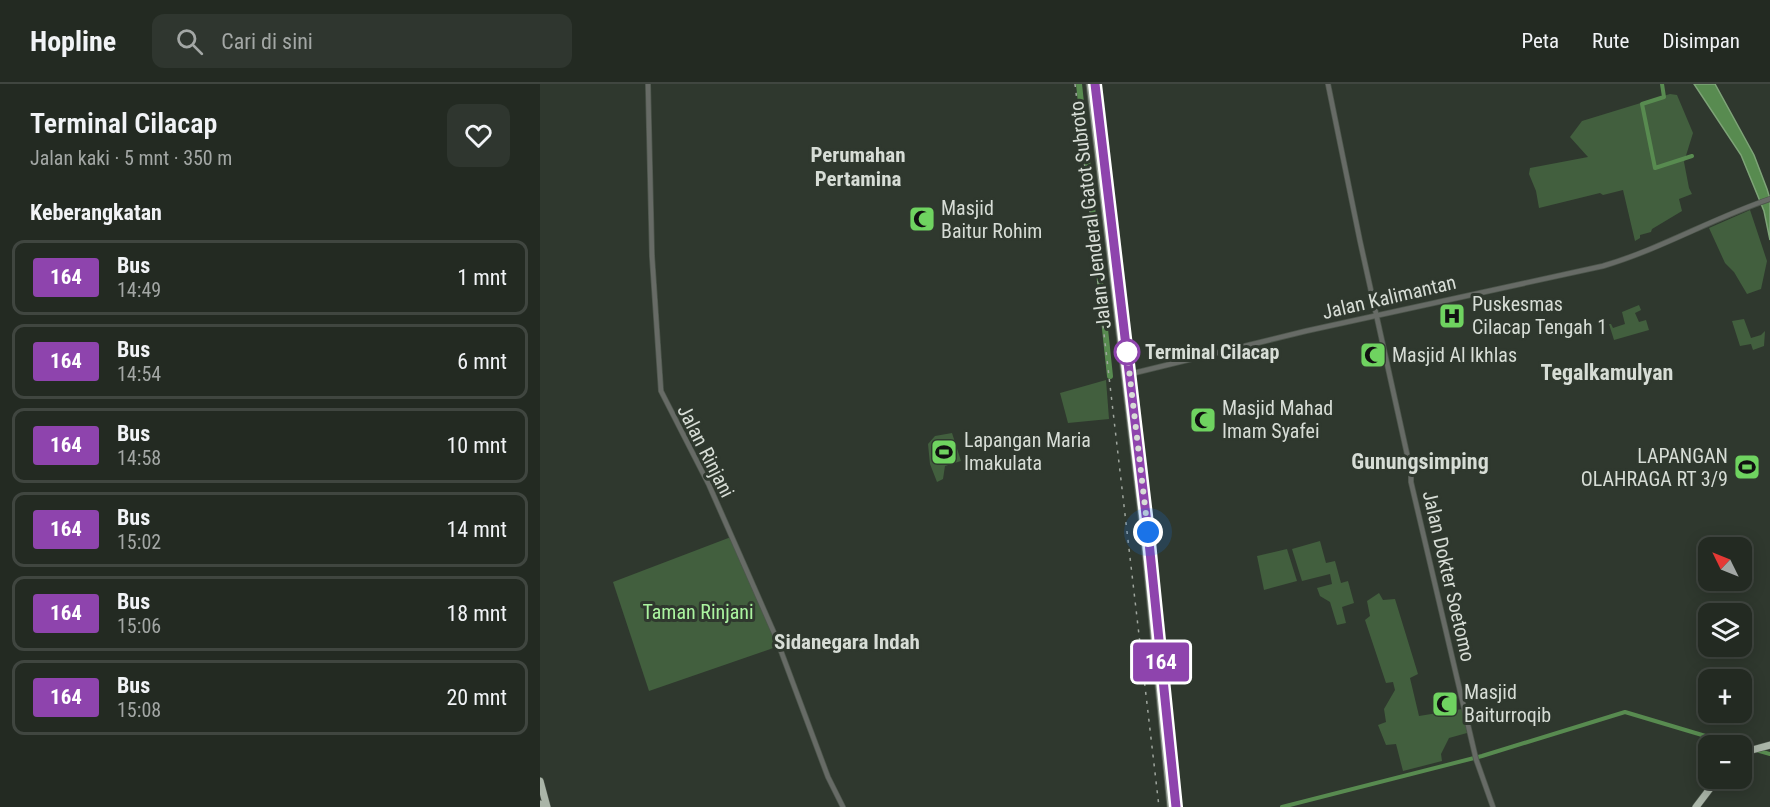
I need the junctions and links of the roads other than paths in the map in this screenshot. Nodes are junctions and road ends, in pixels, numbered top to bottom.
1 (648, 84) edge
2 (1089, 84) edge
3 (1095, 84) edge
4 (1328, 84) edge
5 (1770, 199) edge
6 (1377, 315) junction
7 (1127, 375) junction
8 (1160, 675) junction
9 (1770, 745) edge
10 (1752, 750) edge
11 (540, 781) edge
12 (1710, 789) edge
13 (547, 807) edge
14 (843, 807) edge
15 (1170, 807) edge
16 (1176, 807) edge
17 (1493, 807) edge
18 (1696, 807) edge

1 - 14 street, Jalan Rinjani
2 - 7 main road, Jalan Jenderal Gatot Subroto
3 - 7 main road, Jalan Jenderal Gatot Subroto
4 - 6 street, Jalan Dokter Soetomo
5 - 6 street, Jalan Kalimantan
6 - 7 street, Jalan Kalimantan
6 - 17 street, Jalan Dokter Soetomo
7 - 8 main road, Jalan Jenderal Gatot Subroto
8 - 15 main road, Jalan Jenderal Gatot Subroto
8 - 16 main road, Jalan Jenderal Gatot Subroto
9 - 10 highway
11 - 13 highway
12 - 18 highway

